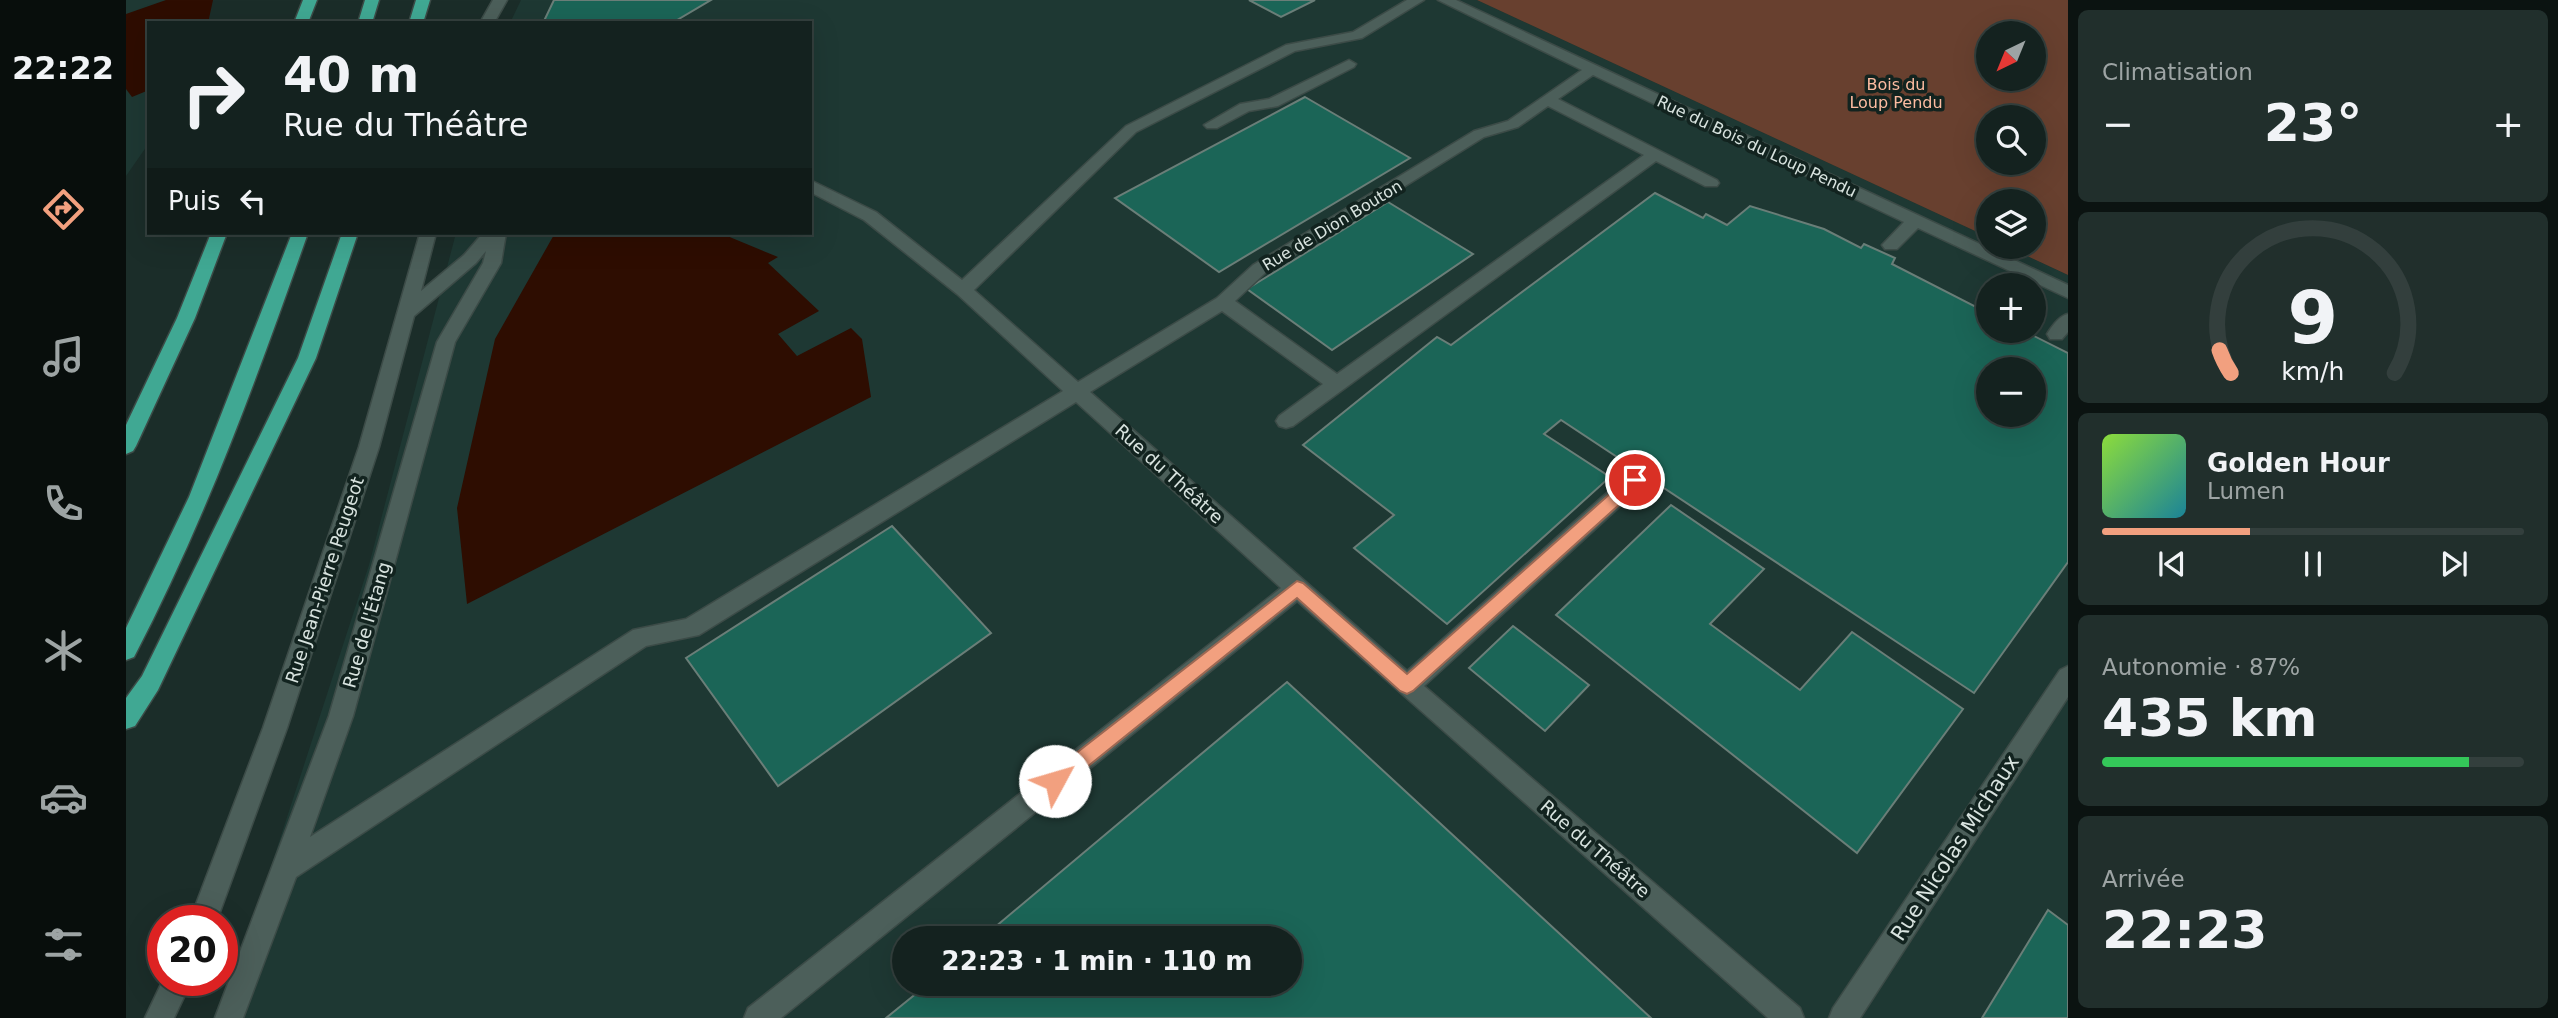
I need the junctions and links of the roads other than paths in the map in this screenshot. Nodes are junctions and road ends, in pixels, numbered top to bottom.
1 (310, 0) edge
2 (372, 0) edge
3 (424, 0) edge
4 (500, 0) edge
5 (1417, 0) edge
6 (1445, 0) edge
7 (302, 21) edge
8 (366, 21) edge
9 (417, 21) edge
10 (488, 21) edge
11 (1349, 64) dead end
12 (1592, 69) junction
13 (1546, 99) junction
14 (1212, 125) dead end
15 (1655, 154) junction
16 (1711, 183) dead end
17 (812, 187) edge
18 (1916, 220) junction
19 (218, 235) edge
20 (299, 235) edge
21 (349, 235) edge
22 (427, 235) edge
23 (490, 235) edge
24 (498, 235) edge
25 (1891, 245) dead end
26 (963, 290) junction
27 (2068, 292) edge
28 (1223, 302) junction
29 (406, 313) junction
30 (1337, 384) junction
31 (1076, 390) junction
32 (1286, 421) dead end
33 (126, 446) edge
34 (1635, 480) dead end
35 (1297, 588) junction
36 (126, 650) edge
37 (2068, 677) edge
38 (1407, 686) junction
39 (126, 718) edge
40 (286, 868) junction
41 (209, 905) edge
42 (170, 996) edge
43 (159, 1018) edge
44 (229, 1018) edge
45 (758, 1018) edge
46 (1790, 1018) edge
47 (1843, 1018) edge

1 - 7 highway
2 - 8 highway
3 - 9 highway
4 - 10 street
5 - 26 street
6 - 12 street, Rue du Bois du Loup Pendu
11 - 14 street
12 - 13 street, Rue de Dion Bouton
12 - 18 street, Rue du Bois du Loup Pendu
13 - 15 street
13 - 28 street, Rue de Dion Bouton
15 - 16 street
15 - 30 street
17 - 26 street
18 - 25 street
18 - 27 street, Rue du Bois du Loup Pendu
19 - 33 highway
20 - 36 highway
21 - 39 highway
22 - 29 street, Rue Jean-Pierre Peugeot
23 - 29 street
24 - 40 street, Rue de l'Étang
26 - 31 street, Rue du Théâtre
28 - 30 street
28 - 31 street, Rue de Dion Bouton
29 - 41 street, Rue Jean-Pierre Peugeot
30 - 32 street
31 - 35 street, Rue du Théâtre
31 - 40 street, Rue de Dion Bouton
34 - 38 street
35 - 38 street, Rue du Théâtre
35 - 45 street
37 - 47 street, Rue Nicolas Michaux
38 - 46 street, Rue du Théâtre
40 - 44 street, Rue de l'Étang
42 - 43 street

